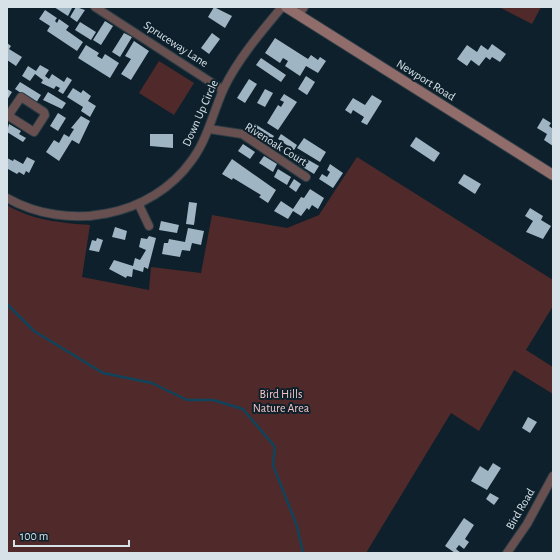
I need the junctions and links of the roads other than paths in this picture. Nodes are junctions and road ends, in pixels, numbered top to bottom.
1 (95, 7) edge
2 (282, 7) edge
3 (286, 7) edge
4 (301, 11) edge
5 (223, 90) junction
6 (8, 115) edge
7 (209, 129) junction
8 (553, 175) edge
9 (306, 177) dead end
10 (7, 198) edge
11 (139, 205) junction
12 (149, 226) dead end
13 (553, 476) edge
14 (507, 553) edge

1 - 5 street, Spruceway Lane
2 - 5 street, Down Up Circle
3 - 4 street, Newport Road
4 - 8 street, Newport Road
5 - 7 street, Down Up Circle
6 - 6 street
7 - 9 street, Rivenoak Court
7 - 11 street, Down Up Circle
10 - 11 street, Down Up Circle
11 - 12 street
13 - 14 street, Bird Road

